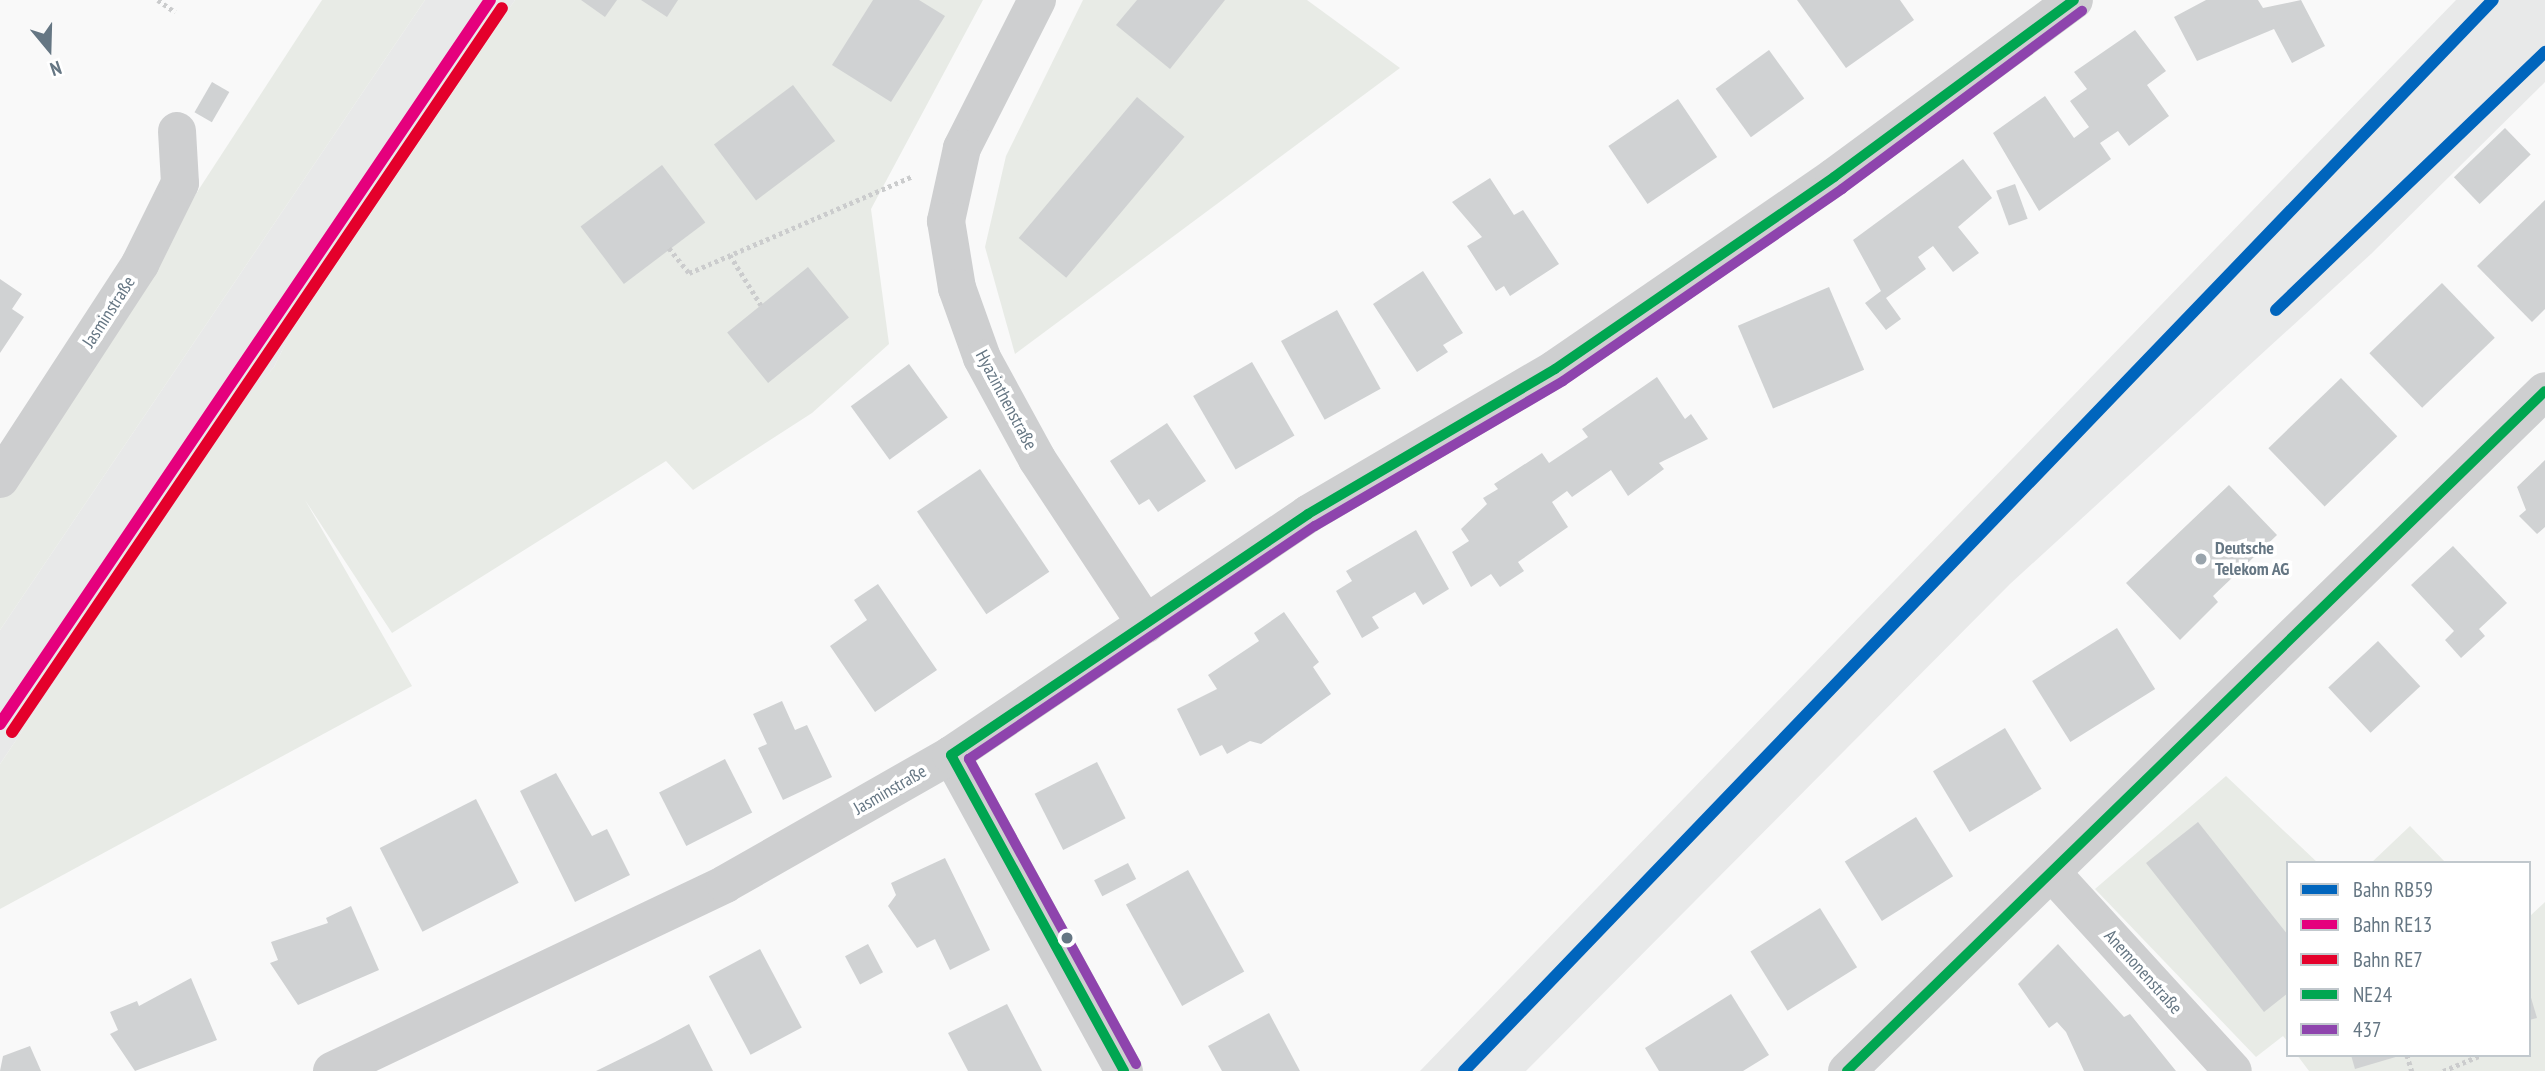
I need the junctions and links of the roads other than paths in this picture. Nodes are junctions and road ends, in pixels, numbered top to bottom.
1 (1037, 0) edge
2 (2074, 0) edge
3 (177, 131) dead end
4 (2545, 391) edge
5 (0, 478) edge
6 (1146, 624) junction
7 (951, 755) junction
8 (2052, 873) junction
9 (332, 1071) edge
10 (1124, 1071) edge
11 (1847, 1071) edge
12 (2233, 1071) edge

1 - 6 street, Hyazinthenstraße
2 - 6 street, Jasminstraße
3 - 5 street, Jasminstraße
4 - 8 street
6 - 7 street, Jasminstraße
7 - 9 street, Jasminstraße
7 - 10 street
8 - 11 street
8 - 12 street, Anemonenstraße

